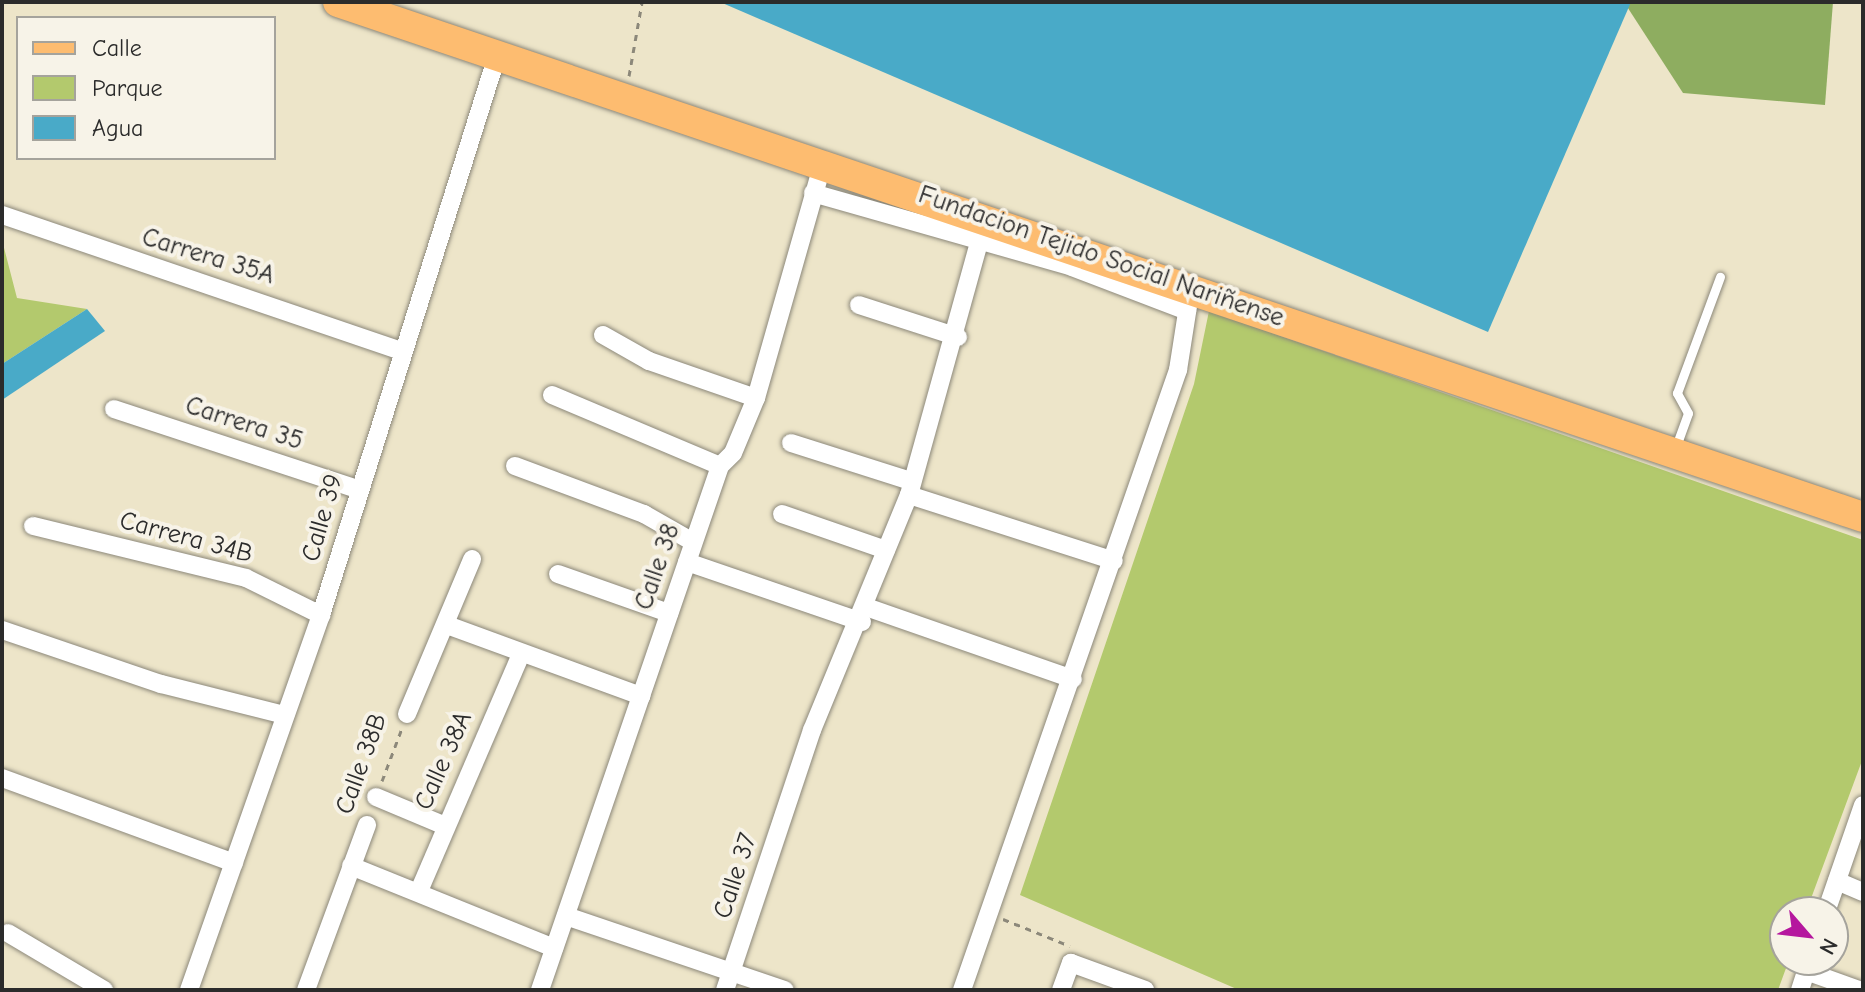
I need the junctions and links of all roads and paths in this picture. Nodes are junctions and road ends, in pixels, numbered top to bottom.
1 (338, 2) edge
2 (642, 2) edge
3 (496, 59) junction
4 (626, 100) junction
5 (823, 163) junction
6 (813, 193) junction
7 (2, 215) edge
8 (978, 246) junction
9 (1720, 277) dead end
10 (1189, 299) junction
11 (859, 305) dead end
12 (603, 335) dead end
13 (958, 337) junction
14 (399, 350) junction
15 (552, 395) dead end
16 (756, 398) junction
17 (114, 409) dead end
18 (791, 443) dead end
19 (1673, 453) junction
20 (515, 466) dead end
21 (720, 466) junction
22 (910, 488) junction
23 (358, 489) junction
24 (782, 514) dead end
25 (1863, 517) edge
26 (33, 526) dead end
27 (693, 542) junction
28 (886, 550) junction
29 (472, 559) dead end
30 (1114, 561) junction
31 (687, 562) junction
32 (558, 574) dead end
33 (669, 613) junction
34 (864, 614) junction
35 (321, 615) junction
36 (447, 625) junction
37 (2, 630) edge
38 (521, 654) junction
39 (1073, 679) junction
40 (641, 696) junction
41 (407, 714) joint
42 (284, 715) junction
43 (2, 778) edge
44 (376, 797) joint
45 (1863, 806) edge
46 (367, 825) dead end
47 (443, 825) junction
48 (234, 863) junction
49 (351, 866) junction
50 (1837, 881) junction
51 (419, 891) junction
52 (1863, 892) edge
53 (1832, 896) edge
54 (988, 913) junction
55 (566, 916) junction
56 (8, 933) dead end
57 (554, 948) junction
58 (1071, 963) junction
59 (1830, 976) edge
60 (728, 981) edge
61 (104, 990) edge
62 (189, 990) edge
63 (306, 990) edge
64 (540, 990) edge
65 (785, 990) edge
66 (962, 990) edge
67 (1061, 990) edge
68 (1145, 990) edge
69 (1859, 990) edge

1 - 3 main road, Fundacion Tejido Social Nariñense
2 - 4 path
3 - 4 main road, Fundacion Tejido Social Nariñense
3 - 14 street, Calle 39
4 - 5 main road, Fundacion Tejido Social Nariñense
5 - 6 street, Calle 38
5 - 10 main road, Fundacion Tejido Social Nariñense
6 - 8 street
6 - 16 street, Calle 38
7 - 14 street, Carrera 35A
8 - 10 street
8 - 13 street, Calle 37
9 - 19 lane
10 - 19 main road, Fundacion Tejido Social Nariñense
10 - 30 street
11 - 13 street
12 - 16 street
13 - 22 street, Calle 37
14 - 23 street, Calle 39
15 - 21 street
16 - 21 street, Calle 38
17 - 23 street, Carrera 35
18 - 22 street
19 - 25 main road, Fundacion Tejido Social Nariñense
20 - 27 street
21 - 27 street, Calle 38
22 - 28 street, Calle 37
22 - 30 street
23 - 35 street, Calle 39
24 - 28 street
26 - 35 street, Carrera 34B
27 - 31 street, Calle 38
28 - 34 street, Calle 37
29 - 36 street, Calle 38B
30 - 39 street
31 - 33 street, Calle 38
31 - 34 street
32 - 33 street
33 - 40 street, Calle 38
34 - 39 street
34 - 60 street, Calle 37
35 - 42 street, Calle 39
36 - 38 street
36 - 41 street, Calle 38B
37 - 42 street
38 - 40 street
38 - 47 street, Calle 38A
39 - 54 street
40 - 55 street, Calle 38
41 - 44 path, Calle 38B
42 - 48 street, Calle 39
43 - 48 street
44 - 47 street
45 - 50 street
46 - 49 street, Calle 38B
47 - 51 street, Calle 38A
48 - 62 street, Calle 39
49 - 51 street
49 - 63 street, Calle 38B
50 - 52 street
50 - 53 street
51 - 57 street
54 - 58 path
54 - 66 street
55 - 57 street, Calle 38
55 - 60 street
56 - 61 street
57 - 64 street, Calle 38
58 - 67 street
58 - 68 street
59 - 69 street
60 - 65 street

